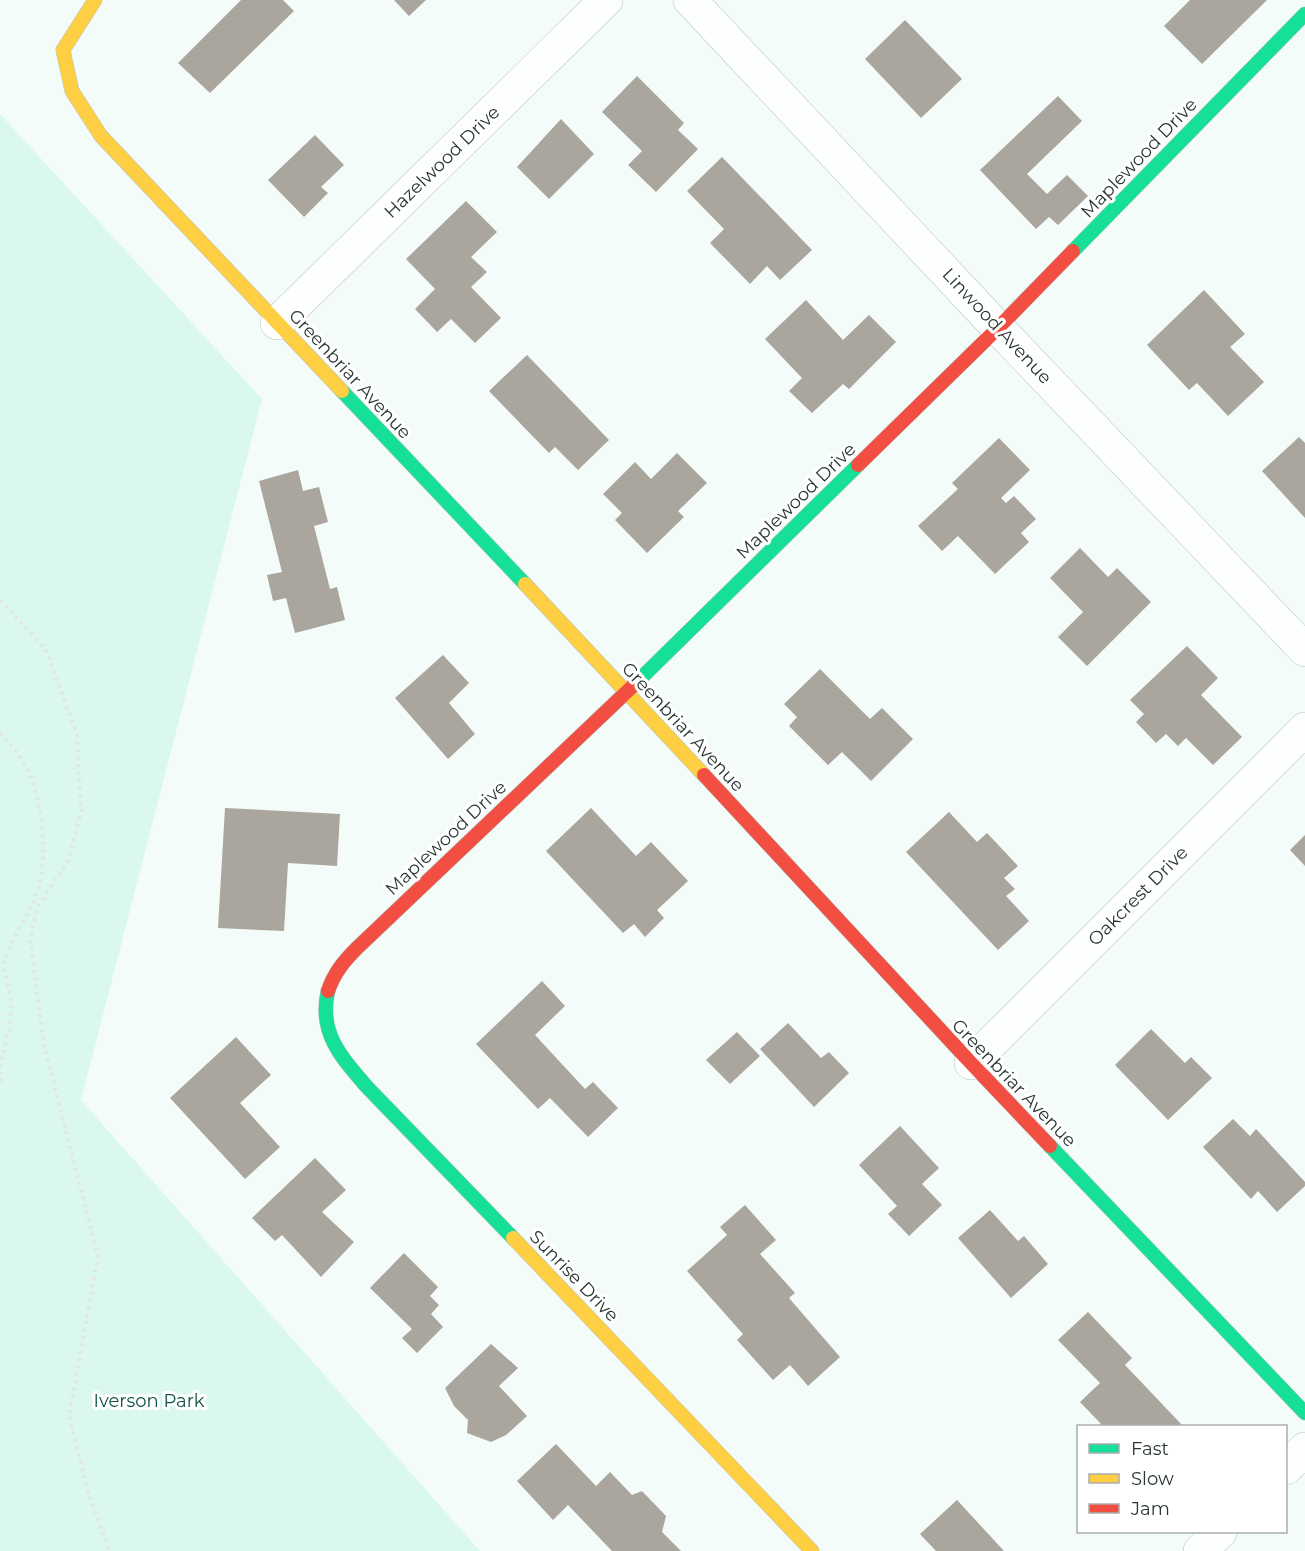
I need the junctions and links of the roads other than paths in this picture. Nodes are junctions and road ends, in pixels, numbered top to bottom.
1 (96, 0) edge
2 (606, 0) edge
3 (690, 0) edge
4 (1305, 14) edge
5 (277, 323) junction
6 (998, 328) junction
7 (1305, 650) edge
8 (627, 692) junction
9 (1305, 729) edge
10 (326, 1017) joint
11 (970, 1063) junction
12 (1305, 1413) edge
13 (1305, 1449) edge
14 (1287, 1467) edge
15 (1219, 1533) edge
16 (812, 1551) edge
17 (1200, 1551) edge

1 - 5 street, Greenbriar Avenue
2 - 5 street, Hazelwood Drive
3 - 6 street, Linwood Avenue
4 - 6 street, Maplewood Drive
5 - 8 street, Greenbriar Avenue
6 - 7 street, Linwood Avenue
6 - 8 street, Maplewood Drive
8 - 10 street, Maplewood Drive
8 - 11 street, Greenbriar Avenue
9 - 11 street, Oakcrest Drive
10 - 16 street, Sunrise Drive
11 - 12 street, Greenbriar Avenue
13 - 14 street
15 - 17 street

